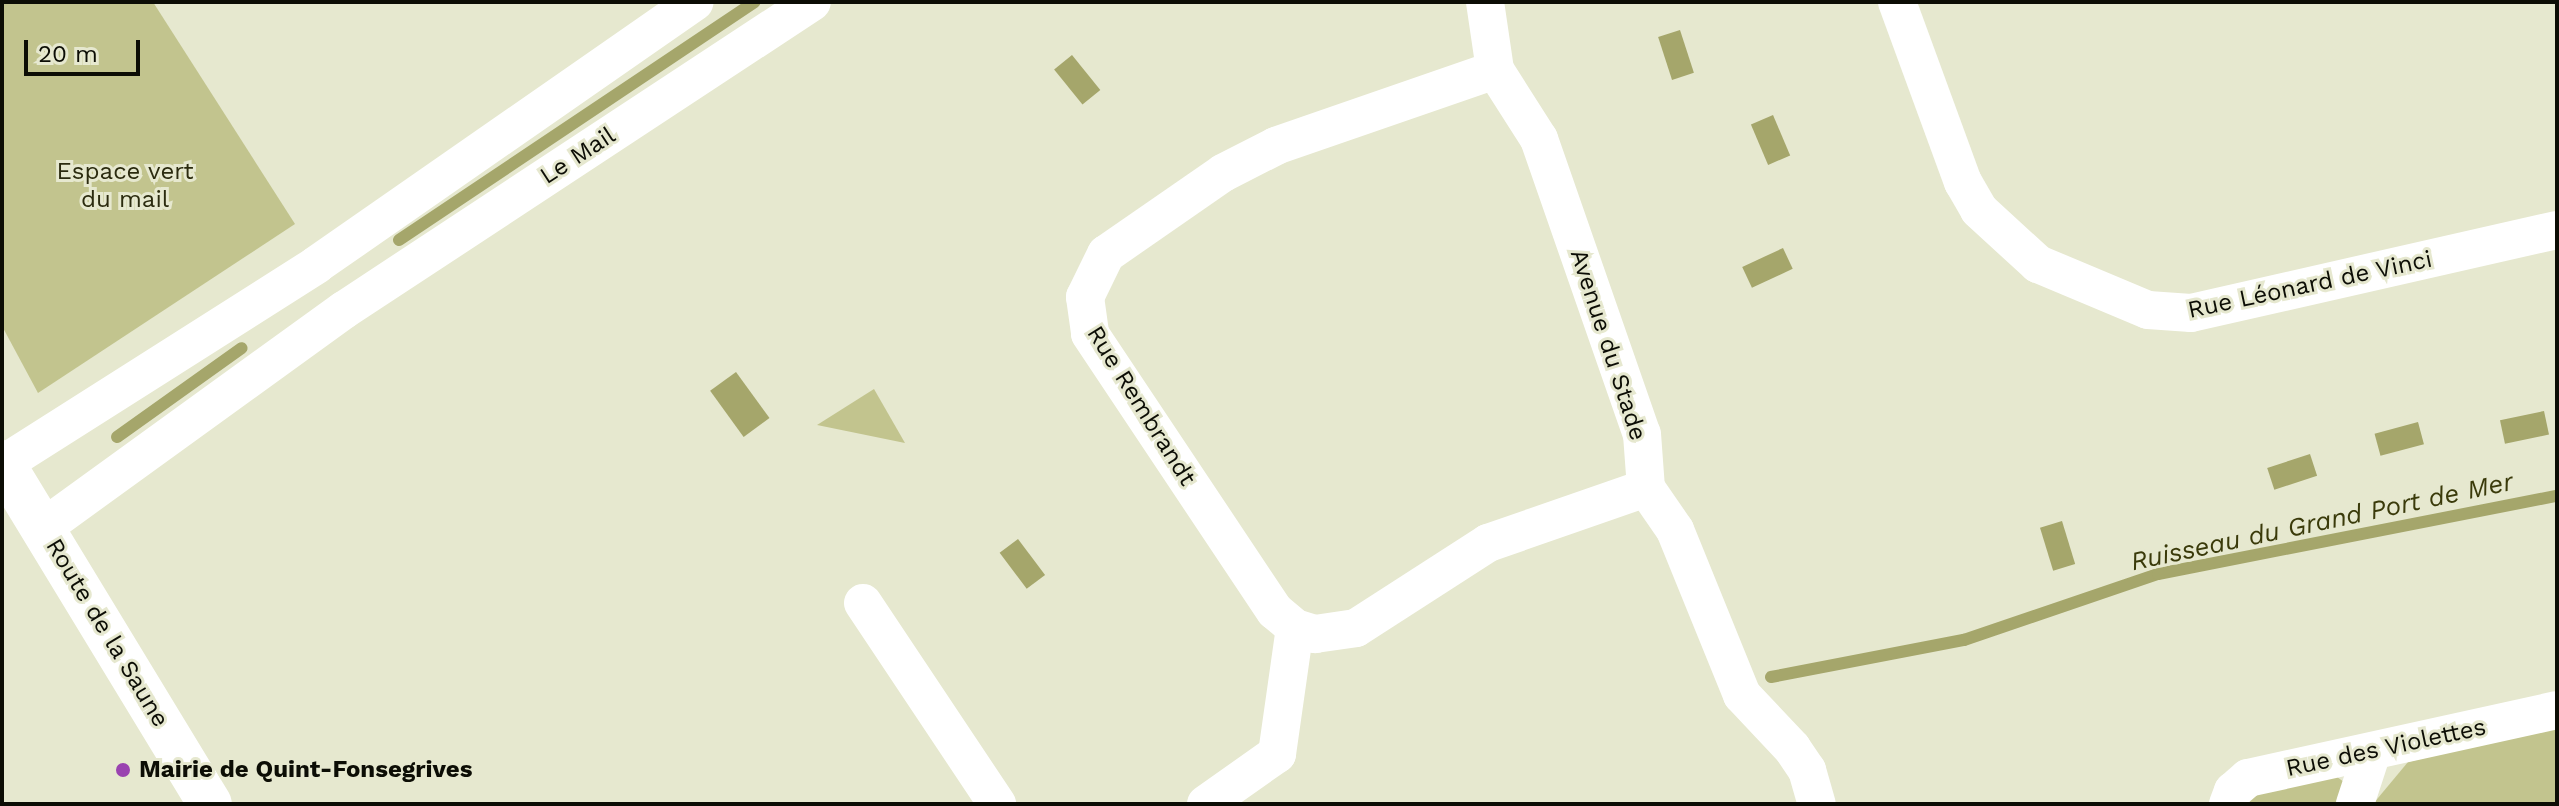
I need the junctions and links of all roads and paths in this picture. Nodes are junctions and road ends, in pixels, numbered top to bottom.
1 (695, 2) edge
2 (812, 2) edge
3 (1485, 2) edge
4 (1897, 2) edge
5 (1495, 70) junction
6 (2557, 230) edge
7 (316, 265) junction
8 (344, 310) junction
9 (2, 463) edge
10 (1646, 488) junction
11 (44, 527) junction
12 (863, 603) dead end
13 (1295, 628) junction
14 (2557, 710) edge
15 (2372, 752) junction
16 (210, 804) edge
17 (997, 804) edge
18 (1206, 804) edge
19 (1817, 804) edge
20 (2228, 804) edge
21 (2355, 804) edge

1 - 7 street
2 - 8 street, Le Mail
3 - 5 street, Avenue du Stade
4 - 6 street, Rue Léonard de Vinci
5 - 10 street, Avenue du Stade
5 - 13 street, Rue Rembrandt
7 - 8 street
7 - 9 street
8 - 11 street, Le Mail
9 - 11 street, Route de la Saune
10 - 13 street
10 - 19 street
11 - 16 street, Route de la Saune
12 - 17 street
13 - 18 street
14 - 15 street, Rue des Violettes
15 - 20 street, Rue des Violettes
15 - 21 street

